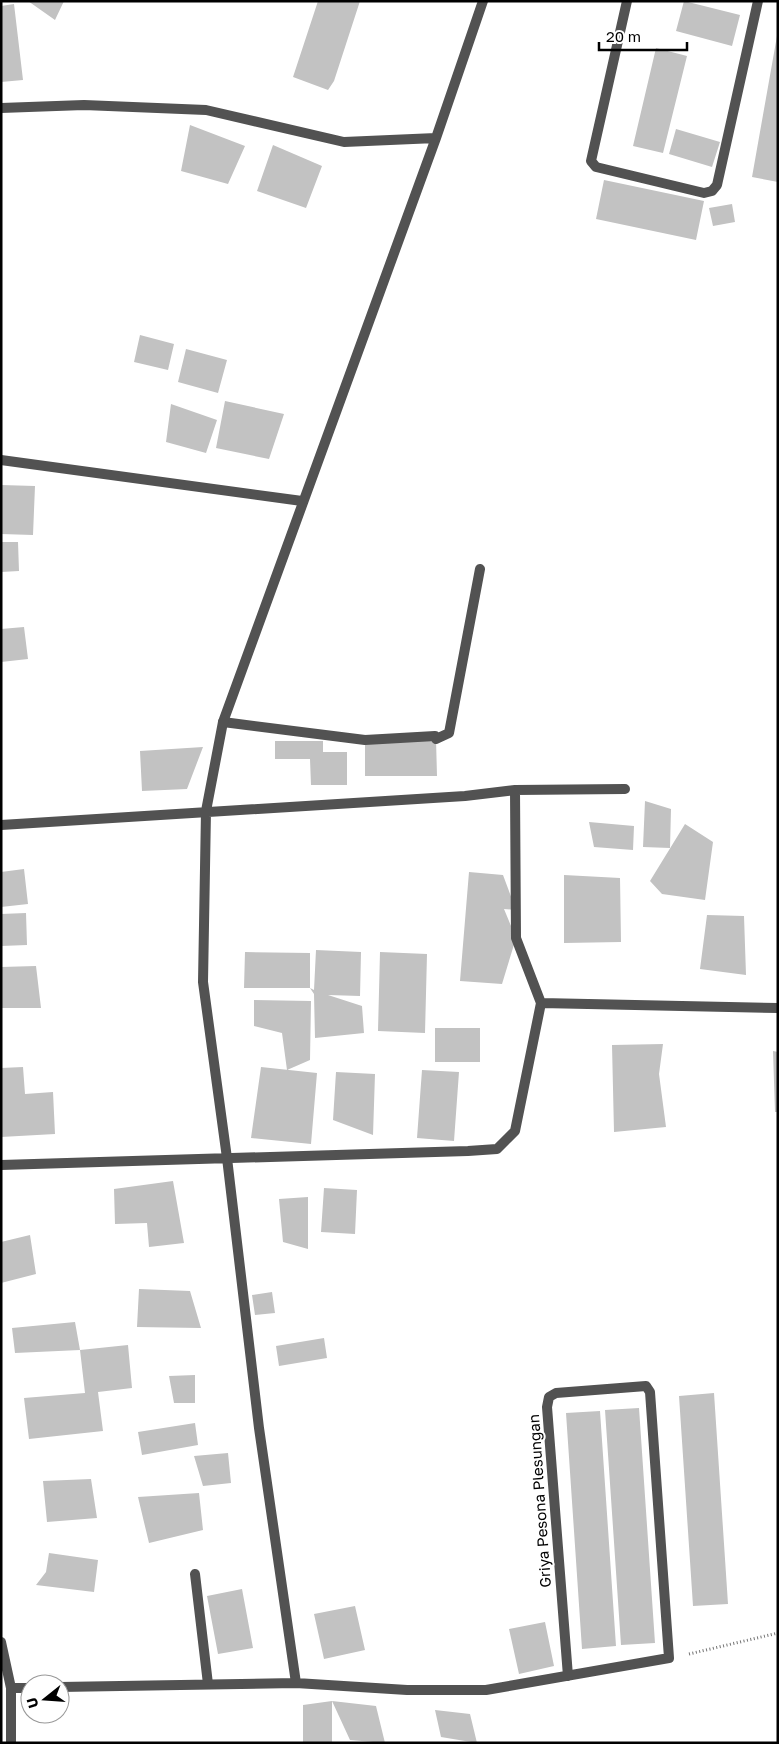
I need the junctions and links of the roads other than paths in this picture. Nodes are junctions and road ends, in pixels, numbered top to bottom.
1 (483, 1) edge
2 (627, 1) edge
3 (758, 1) edge
4 (1, 108) edge
5 (436, 138) junction
6 (1, 460) edge
7 (302, 501) junction
8 (480, 570) dead end
9 (223, 722) junction
10 (625, 788) dead end
11 (515, 790) junction
12 (206, 811) junction
13 (1, 826) edge
14 (541, 1003) junction
15 (778, 1008) edge
16 (227, 1158) junction
17 (1, 1165) edge
18 (195, 1574) dead end
19 (1, 1642) edge
20 (568, 1676) junction
21 (296, 1683) junction
22 (208, 1684) junction
23 (70, 1687) edge
24 (11, 1688) junction
25 (20, 1688) edge
26 (10, 1743) edge

1 - 5 street
2 - 3 street
4 - 5 street
5 - 7 street
6 - 7 street
7 - 9 street
8 - 9 street
9 - 12 street
10 - 11 street
11 - 12 street
11 - 14 street
12 - 13 street
12 - 16 street
14 - 15 street
14 - 16 street
16 - 17 street
16 - 21 street
18 - 22 street
19 - 24 street
20 - 20 street, Griya Pesona Plesungan
20 - 21 street
21 - 22 street
22 - 23 street
24 - 25 street
24 - 26 street

